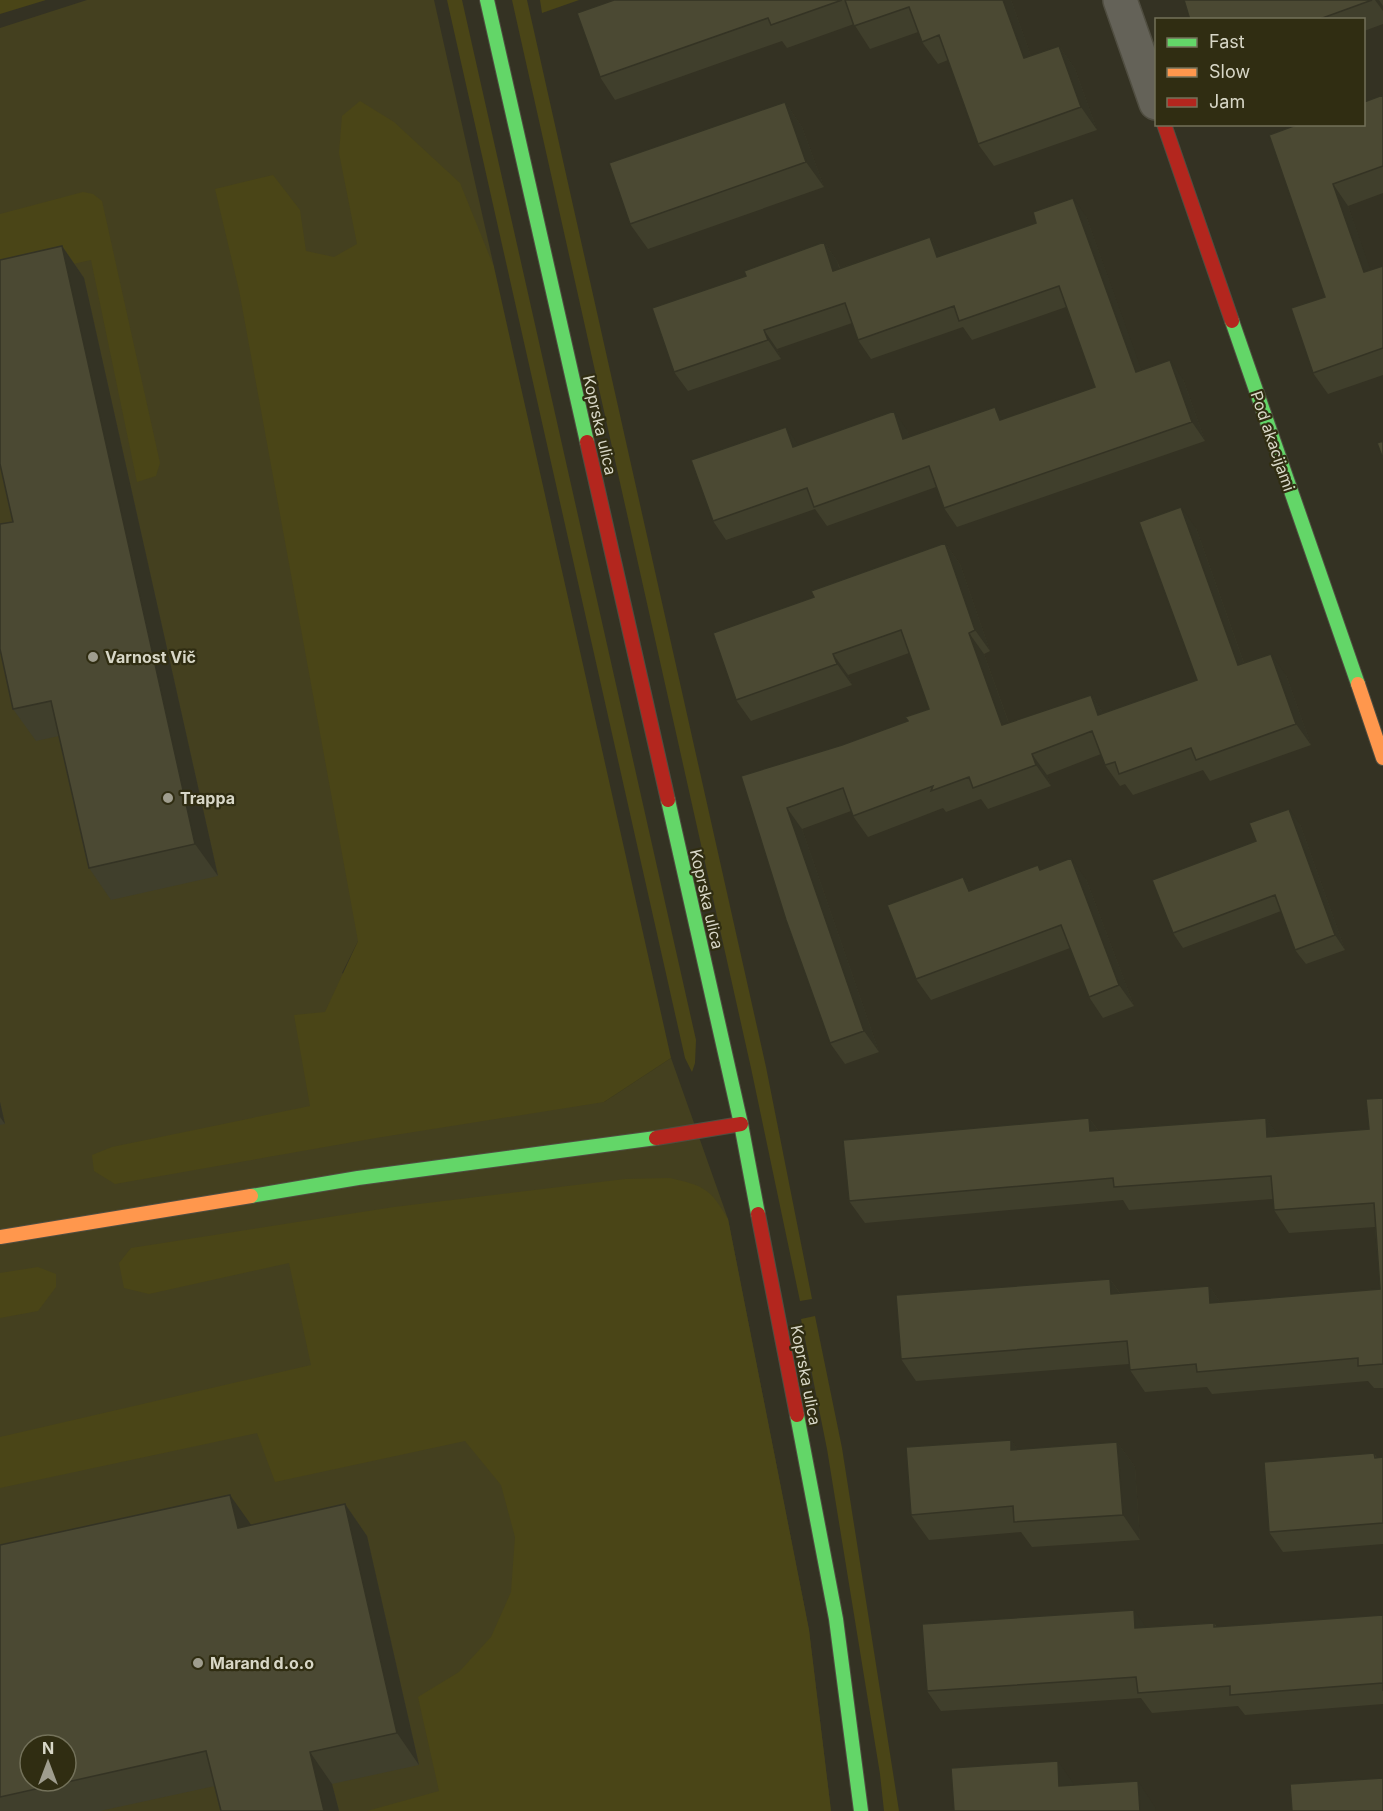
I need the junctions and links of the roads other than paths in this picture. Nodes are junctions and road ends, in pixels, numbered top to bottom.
1 (488, 0) edge
2 (1120, 0) edge
3 (1155, 100) edge
4 (1165, 126) edge
5 (1383, 758) edge
6 (741, 1124) junction
7 (0, 1237) edge
8 (861, 1811) edge

1 - 6 street, Koprska ulica
2 - 3 street
4 - 5 street, Pod akacijami
6 - 7 street
6 - 8 street, Koprska ulica

